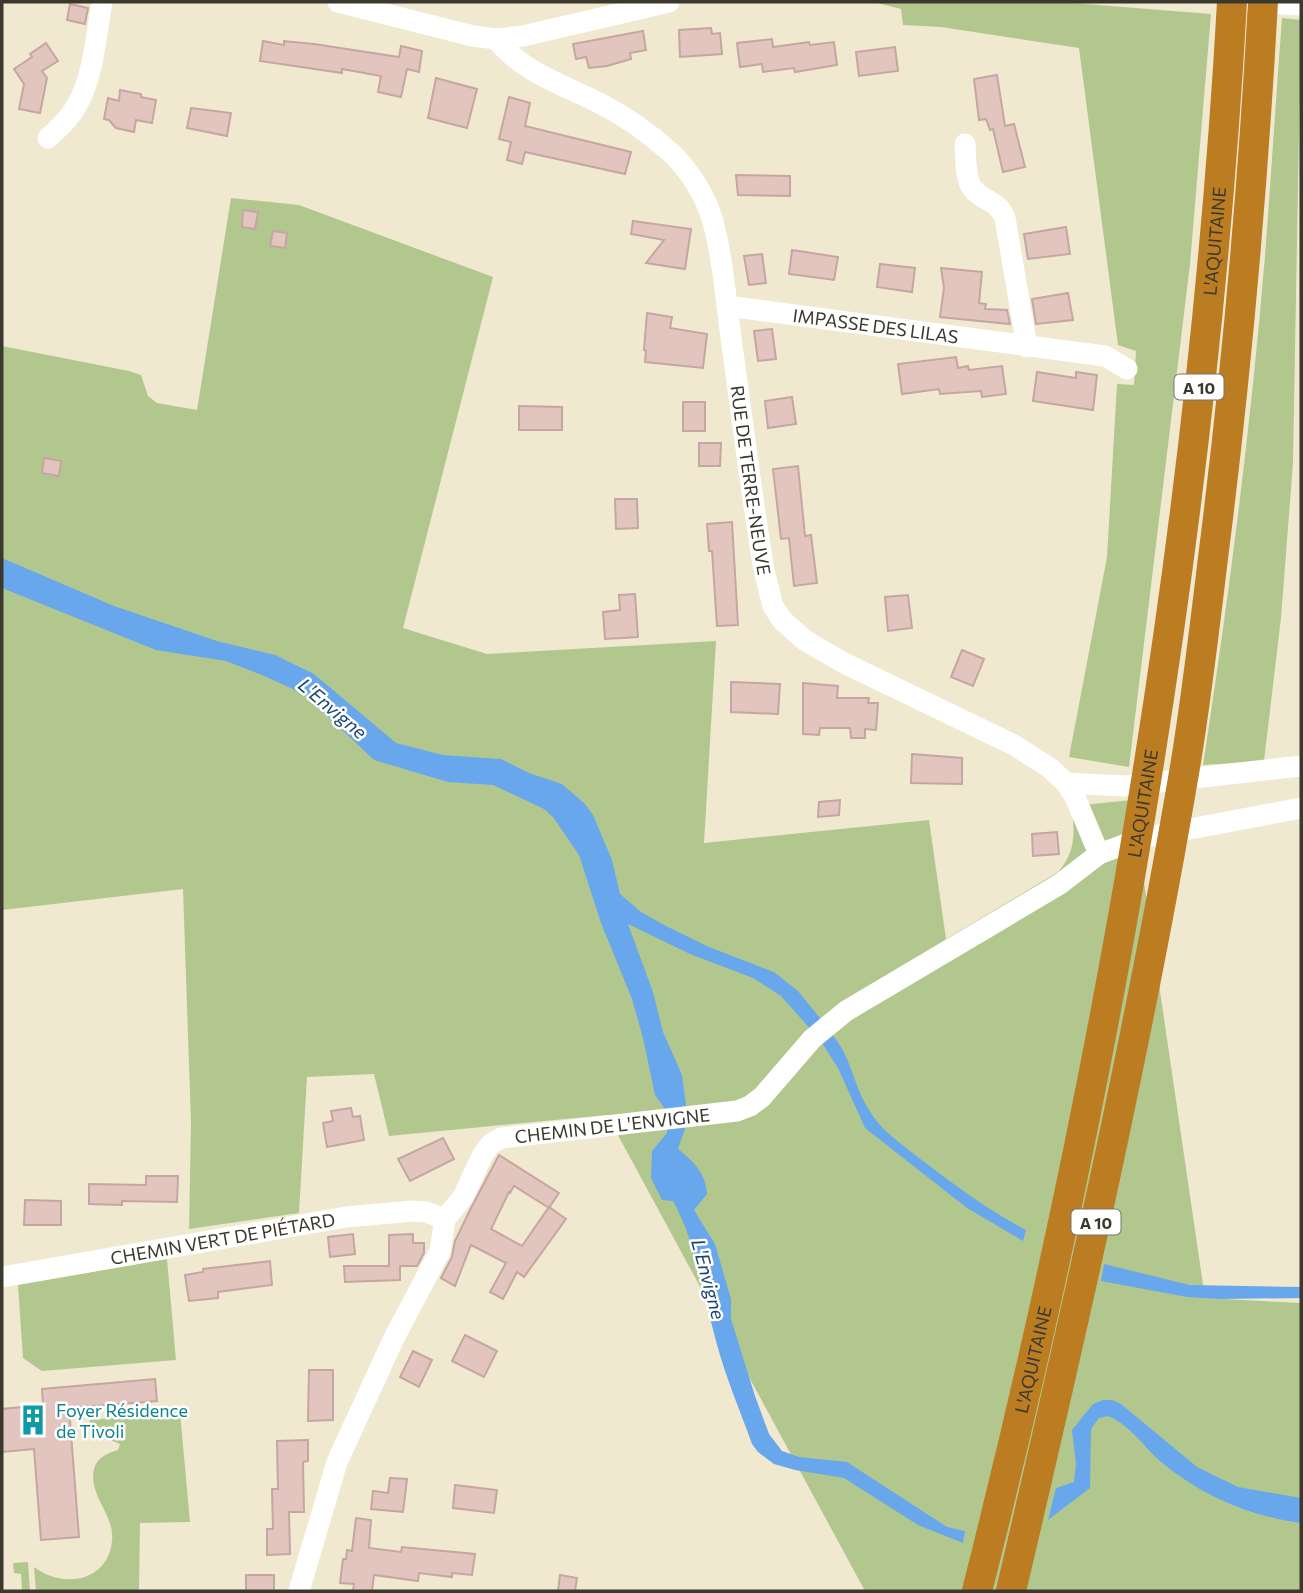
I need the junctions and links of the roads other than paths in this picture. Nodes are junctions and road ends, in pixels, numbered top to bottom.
1 (102, 2) edge
2 (338, 2) edge
3 (669, 2) edge
4 (1231, 2) edge
5 (1242, 2) edge
6 (1263, 2) edge
7 (1301, 5) edge
8 (496, 39) junction
9 (48, 138) dead end
10 (965, 144) dead end
11 (727, 306) junction
12 (1027, 347) junction
13 (1127, 369) dead end
14 (1301, 766) edge
15 (1066, 783) junction
16 (1301, 808) edge
17 (1100, 854) junction
18 (445, 1219) junction
19 (2, 1277) edge
20 (299, 1591) edge
21 (977, 1591) edge
22 (1011, 1591) edge

1 - 9 street
2 - 8 street
3 - 8 street
4 - 21 highway, L'AQUITAINE / A 10
5 - 7 street
6 - 22 highway, L'AQUITAINE / A 10
8 - 11 street, RUE DE TERRE-NEUVE
10 - 12 street
11 - 12 street, IMPASSE DES LILAS
11 - 15 street, RUE DE TERRE-NEUVE
12 - 13 street, IMPASSE DES LILAS
14 - 15 street
15 - 17 street, RUE DE TERRE-NEUVE
16 - 17 street, CHEMIN DE L'ENVIGNE
17 - 18 street, CHEMIN DE L'ENVIGNE
18 - 19 street, CHEMIN VERT DE PIÉTARD
18 - 20 street, CHEMIN DE L'ENVIGNE

